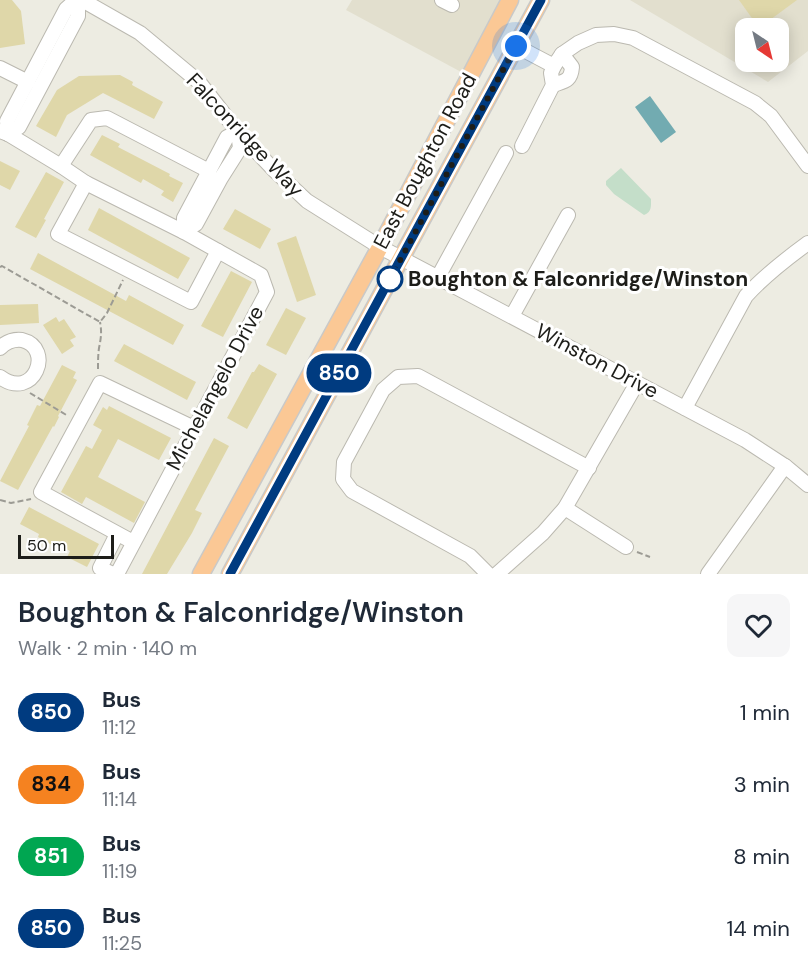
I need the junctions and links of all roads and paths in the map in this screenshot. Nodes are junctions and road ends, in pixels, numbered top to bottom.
1 (79, 0) edge
2 (510, 0) edge
3 (541, 0) edge
4 (516, 46) junction
5 (562, 54) junction
6 (554, 66) junction
7 (0, 68) edge
8 (28, 82) junction
9 (553, 85) junction
10 (238, 132) junction
11 (4, 133) edge
12 (522, 146) dead end
13 (506, 153) dead end
14 (61, 166) junction
15 (808, 166) edge
16 (209, 171) junction
17 (86, 183) junction
18 (568, 215) dead end
19 (184, 232) junction
20 (808, 243) edge
21 (380, 247) junction
22 (218, 251) junction
23 (401, 258) junction
24 (0, 267) edge
25 (128, 270) junction
26 (438, 277) junction
27 (512, 316) junction
28 (100, 322) junction
29 (0, 348) edge
30 (0, 377) edge
31 (100, 383) junction
32 (637, 383) junction
33 (16, 384) junction
34 (685, 408) junction
35 (78, 424) junction
36 (194, 428) junction
37 (785, 466) junction
38 (589, 468) junction
39 (807, 481) edge
40 (41, 492) junction
41 (0, 500) edge
42 (565, 508) junction
43 (117, 534) junction
44 (133, 542) junction
45 (626, 548) dead end
46 (115, 574) edge
47 (201, 574) edge
48 (230, 574) edge
49 (488, 574) edge
50 (497, 574) edge
51 (708, 574) edge

1 - 8 street
1 - 10 street, Falconridge Way
1 - 11 street
2 - 21 main road, East Boughton Road
3 - 4 main road, East Boughton Road
4 - 6 street
4 - 23 main road, East Boughton Road
5 - 6 street
5 - 9 street
5 - 15 street
6 - 9 street
7 - 8 street
8 - 11 street
9 - 12 street
10 - 16 street
10 - 19 street
10 - 21 street, Falconridge Way
11 - 14 street, Michelangelo Drive
13 - 26 street
14 - 16 street
14 - 17 street, Michelangelo Drive
16 - 19 street
17 - 19 street, Michelangelo Drive
17 - 25 street
18 - 27 street
19 - 22 street, Michelangelo Drive
20 - 34 street
21 - 23 street, Winston Drive
21 - 47 main road, East Boughton Road
22 - 25 street
22 - 36 street, Michelangelo Drive
23 - 26 street, Winston Drive
23 - 48 main road, East Boughton Road
24 - 28 path
25 - 28 path
26 - 27 street, Winston Drive
27 - 32 street, Winston Drive
28 - 31 path
29 - 33 street
30 - 33 street
31 - 35 street
31 - 36 street
32 - 34 street, Winston Drive
32 - 38 street
33 - 35 path
34 - 37 street, Winston Drive
35 - 40 street
36 - 44 street, Michelangelo Drive
37 - 39 street, Winston Drive
37 - 51 street
38 - 42 street
38 - 49 street
40 - 41 path
40 - 43 street
42 - 45 street
42 - 50 street
43 - 44 street
43 - 46 street, Michelangelo Drive
44 - 46 street, Michelangelo Drive

